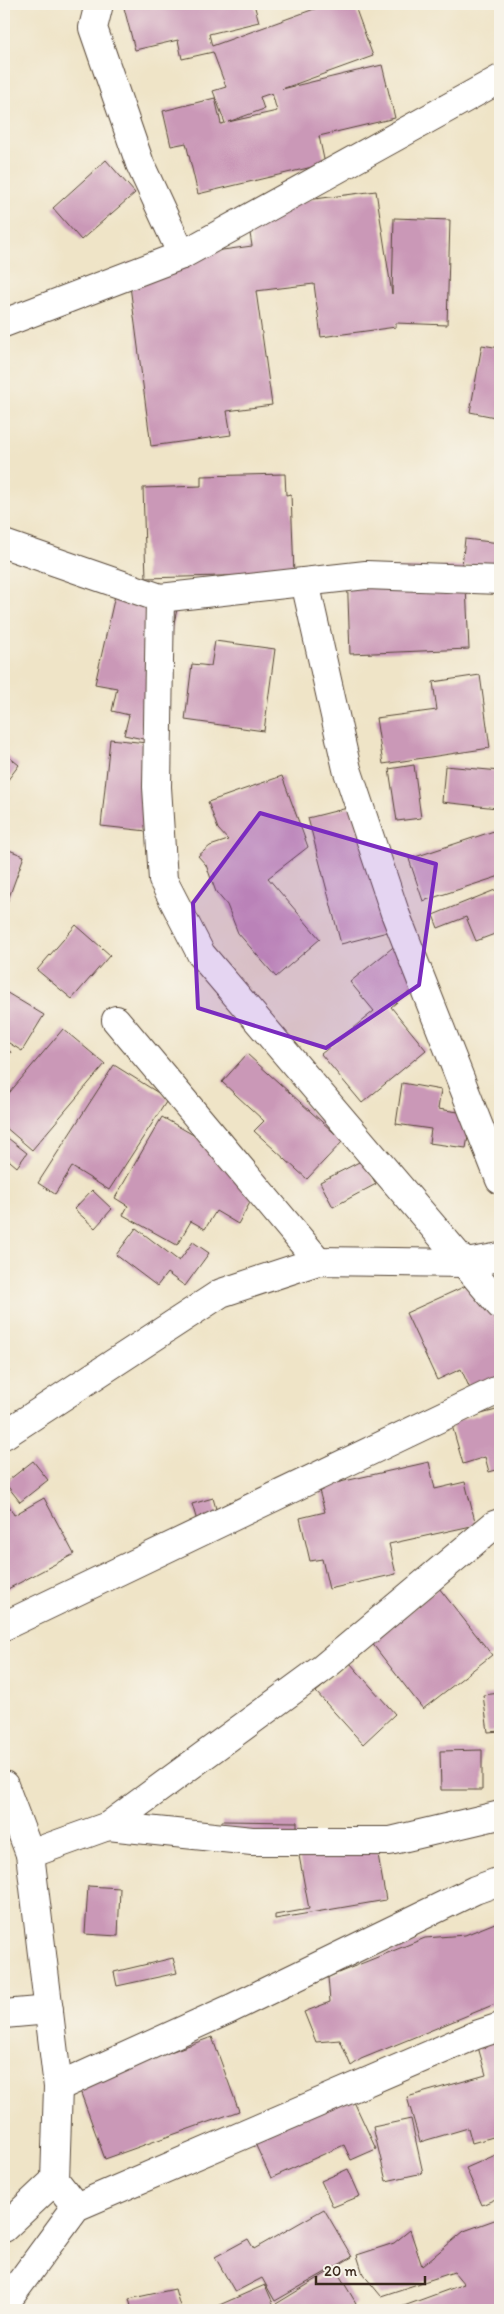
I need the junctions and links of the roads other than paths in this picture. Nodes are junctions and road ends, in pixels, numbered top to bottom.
1 (99, 4) edge
2 (500, 79) edge
3 (182, 255) junction
4 (4, 323) edge
5 (4, 544) edge
6 (500, 580) edge
7 (305, 582) junction
8 (160, 598) junction
9 (116, 1020) dead end
10 (500, 1180) edge
11 (500, 1257) edge
12 (318, 1261) junction
13 (466, 1263) junction
14 (500, 1305) edge
15 (500, 1389) edge
16 (4, 1435) edge
17 (500, 1523) edge
18 (4, 1626) edge
19 (4, 1785) edge
20 (500, 1815) edge
21 (108, 1826) junction
22 (30, 1854) junction
23 (500, 1881) edge
24 (49, 2010) junction
25 (4, 2014) edge
26 (500, 2027) edge
27 (58, 2087) junction
28 (55, 2180) junction
29 (76, 2207) junction
30 (4, 2228) edge
31 (4, 2305) edge

1 - 3 street
2 - 3 street
3 - 4 street
5 - 8 street
6 - 7 street
7 - 8 street
7 - 10 street
8 - 13 street
9 - 12 street
11 - 13 street
12 - 13 street
12 - 16 street
13 - 14 street
15 - 18 street
17 - 21 street
19 - 22 street
20 - 21 street
21 - 22 street
22 - 24 street
23 - 27 street
24 - 25 street
24 - 27 street
26 - 29 street
27 - 28 street
28 - 29 street
28 - 30 street
29 - 31 street

